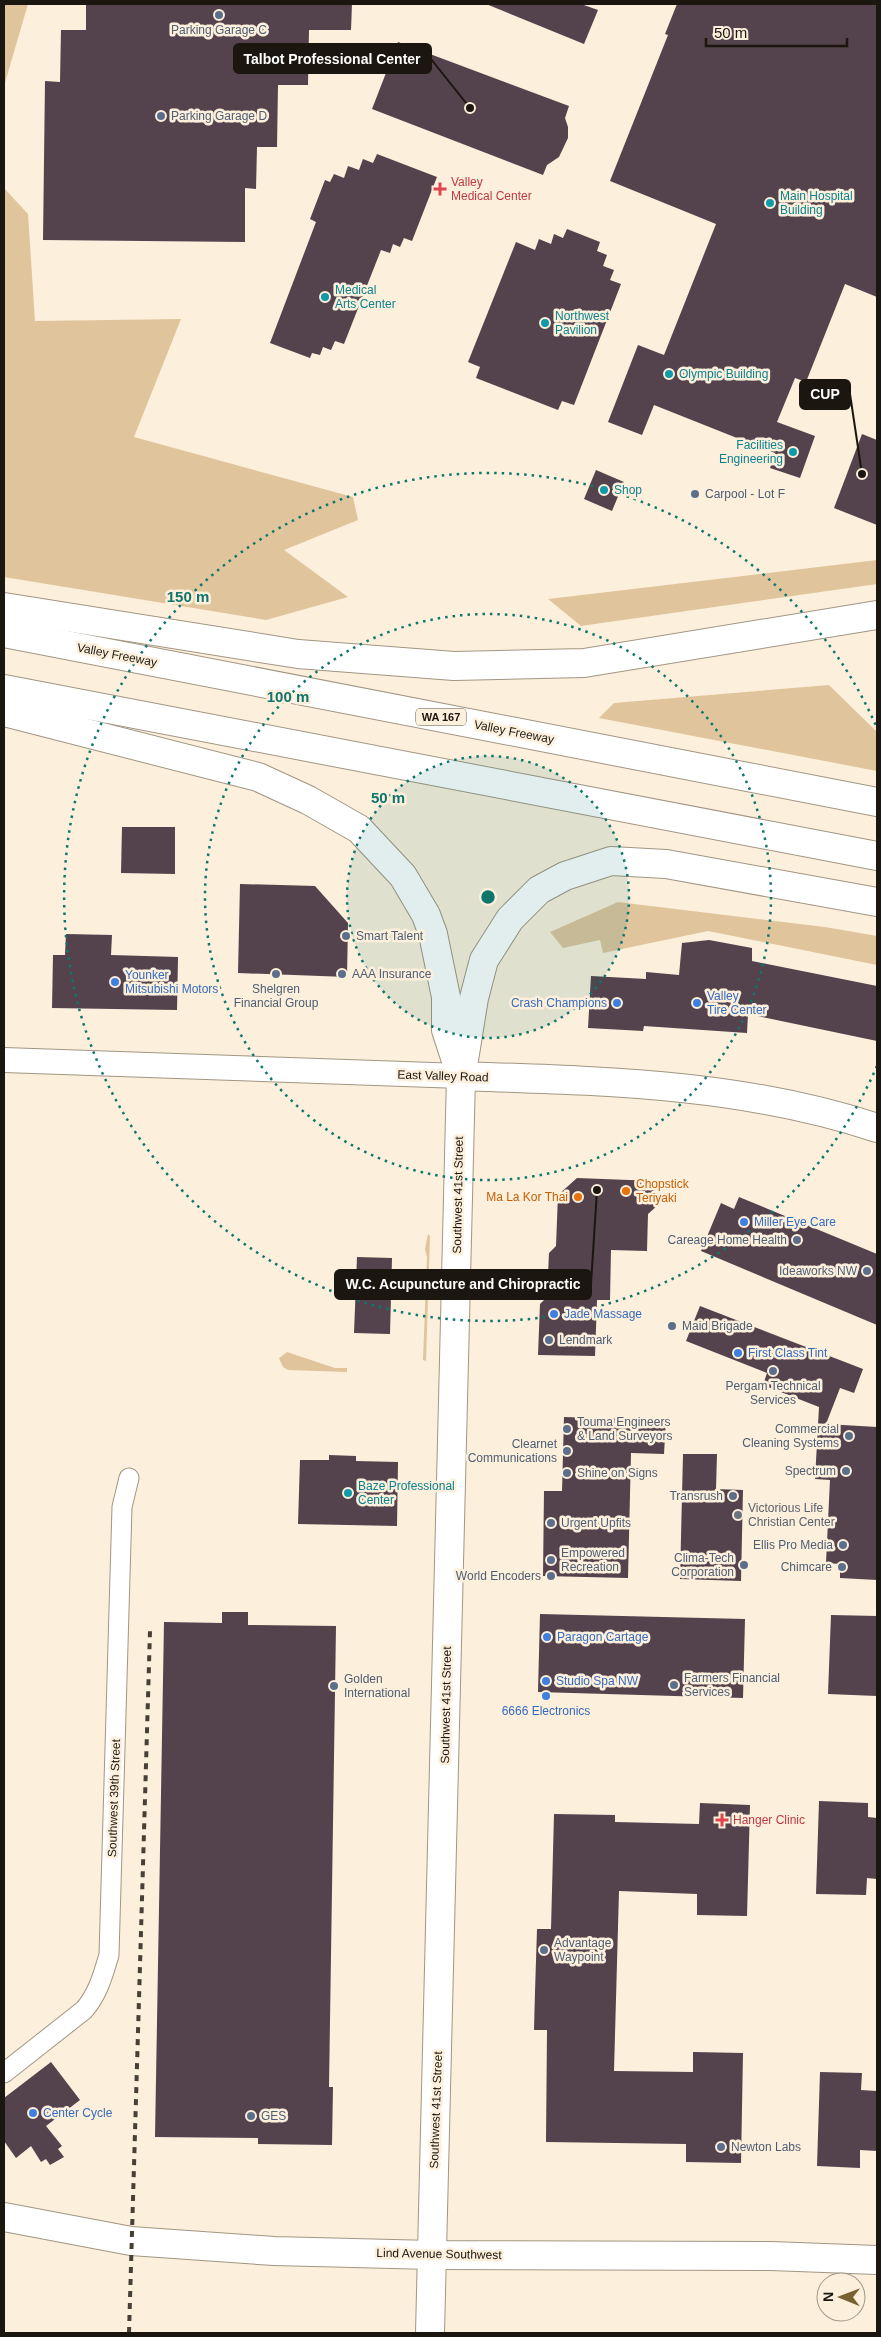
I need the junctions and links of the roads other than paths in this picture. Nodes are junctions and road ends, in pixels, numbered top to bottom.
1 (4, 607) edge
2 (877, 615) edge
3 (4, 633) edge
4 (4, 650) edge
5 (4, 689) edge
6 (4, 712) edge
7 (877, 802) edge
8 (877, 818) edge
9 (877, 856) edge
10 (877, 902) edge
11 (4, 1060) edge
12 (461, 1076) junction
13 (877, 1128) edge
14 (129, 1478) dead end
15 (4, 2073) edge
16 (4, 2217) edge
17 (432, 2255) junction
18 (877, 2260) edge
19 (430, 2333) edge

1 - 2 main road
3 - 7 main road, Valley Freeway / WA 167
4 - 8 main road
5 - 9 main road
6 - 12 main road
10 - 12 main road
11 - 12 street, East Valley Road
12 - 13 main road, East Valley Road
12 - 17 main road, Southwest 41st Street
14 - 15 street, Southwest 39th Street
16 - 17 main road, Lind Avenue Southwest
17 - 18 main road, Lind Avenue Southwest
17 - 19 main road, Southwest 41st Street

